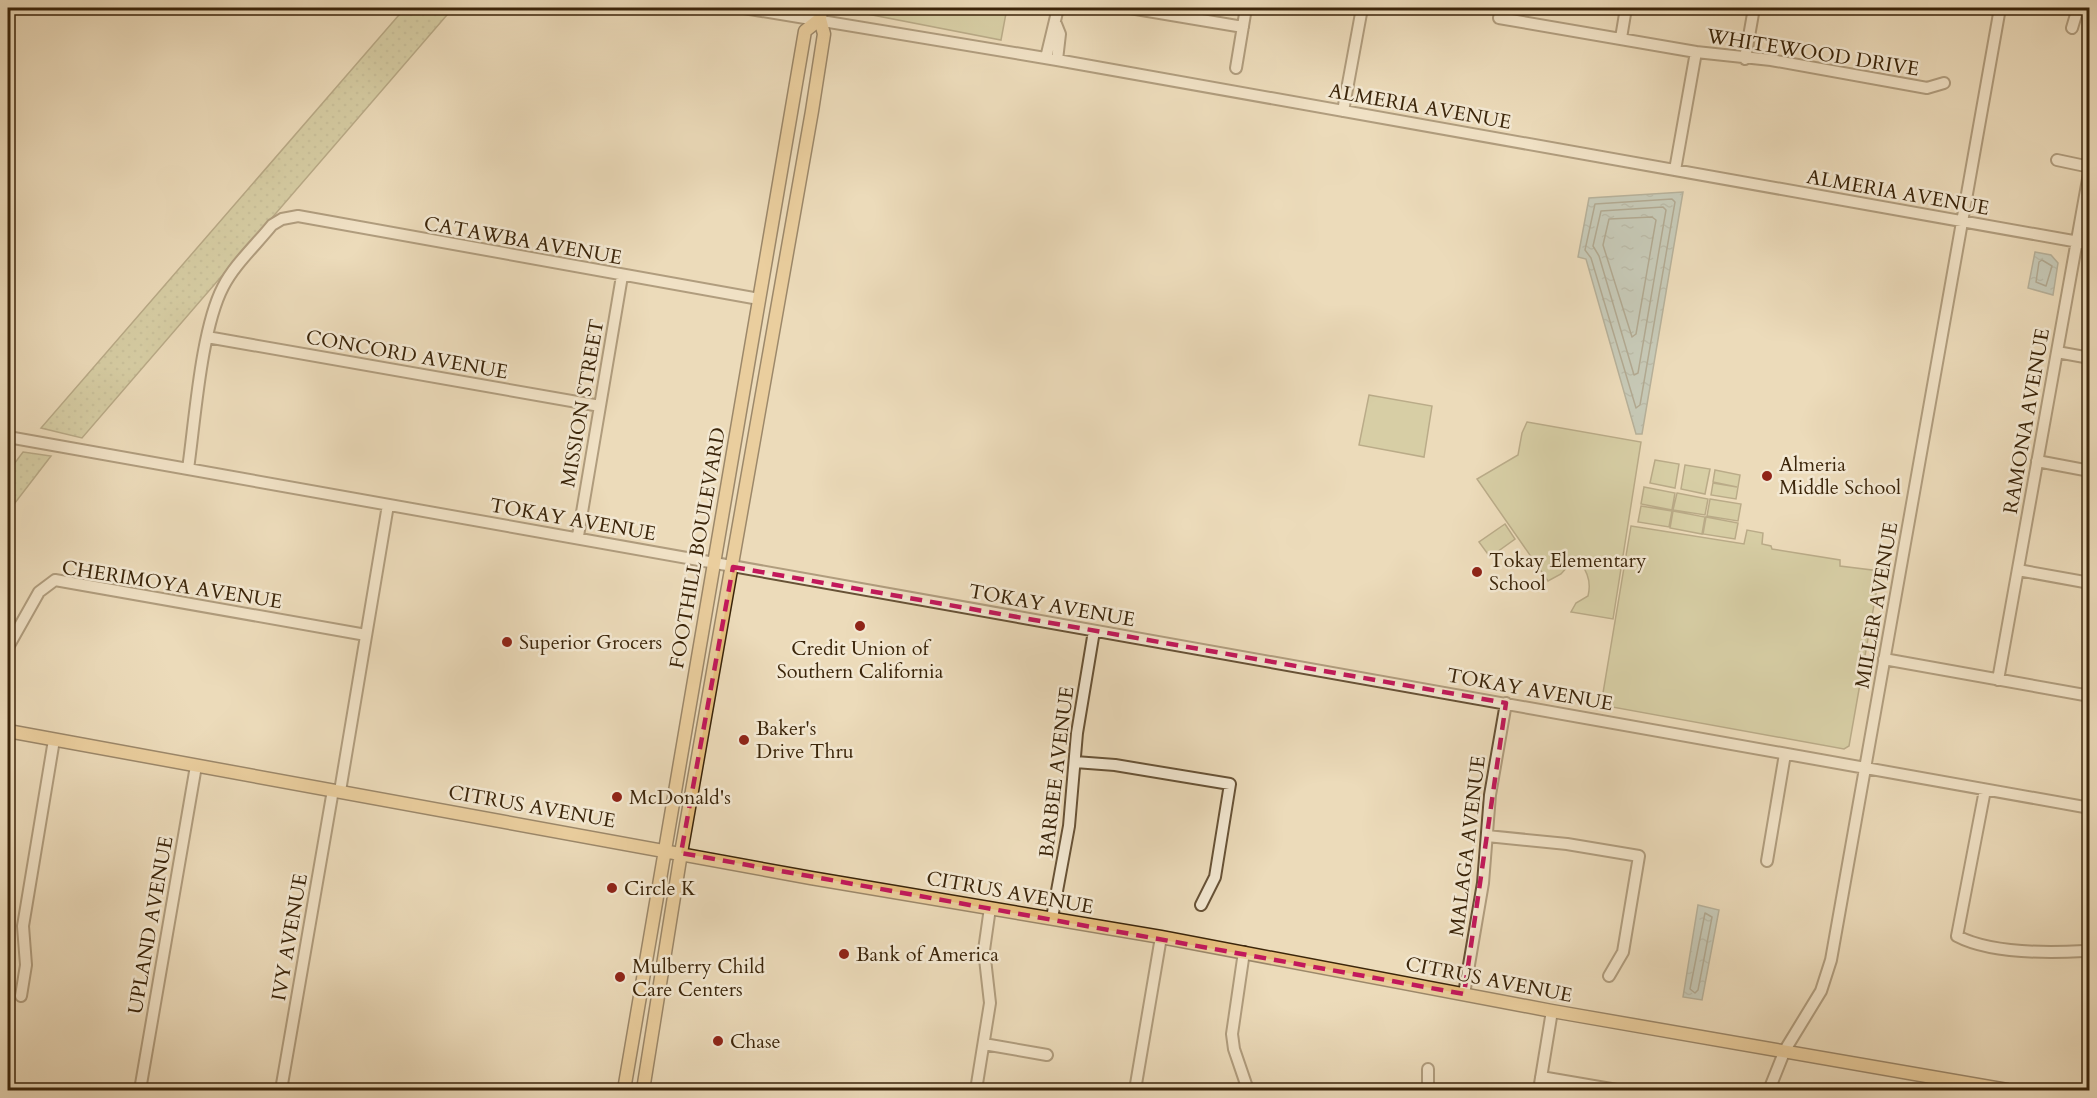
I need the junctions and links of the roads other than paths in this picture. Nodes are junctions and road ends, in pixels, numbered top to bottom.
1 (744, 8) edge
2 (1058, 8) edge
3 (1130, 8) edge
4 (1246, 8) edge
5 (1362, 8) edge
6 (1626, 8) edge
7 (1754, 8) edge
8 (2000, 8) edge
9 (2078, 8) edge
10 (1151, 9) edge
11 (820, 13) edge
12 (1500, 13) edge
13 (1242, 27) junction
14 (2072, 28) dead end
15 (1621, 38) junction
16 (1696, 52) junction
17 (1051, 59) junction
18 (1745, 59) junction
19 (1236, 68) dead end
20 (1944, 83) dead end
21 (1344, 111) junction
22 (2056, 160) dead end
23 (2090, 167) edge
24 (1675, 170) junction
25 (1962, 221) junction
26 (2076, 242) junction
27 (2090, 244) edge
28 (622, 276) junction
29 (759, 299) junction
30 (207, 337) junction
31 (2057, 352) junction
32 (2090, 358) edge
33 (600, 406) junction
34 (8, 437) edge
35 (2037, 461) junction
36 (188, 469) junction
37 (2090, 471) edge
38 (388, 505) junction
39 (578, 536) junction
40 (714, 563) junction
41 (733, 567) junction
42 (2018, 570) junction
43 (2090, 583) edge
44 (1094, 631) junction
45 (366, 635) junction
46 (8, 647) edge
47 (1884, 659) junction
48 (1998, 680) junction
49 (2090, 696) edge
50 (1506, 703) junction
51 (8, 731) edge
52 (54, 740) junction
53 (1785, 754) junction
54 (1075, 762) junction
55 (196, 766) junction
56 (1864, 768) junction
57 (336, 790) junction
58 (1985, 790) junction
59 (2090, 808) edge
60 (1487, 836) junction
61 (665, 850) junction
62 (681, 853) junction
63 (1767, 861) dead end
64 (1201, 905) dead end
65 (990, 908) junction
66 (1052, 918) junction
67 (1161, 937) junction
68 (2084, 951) dead end
69 (1244, 952) junction
70 (1610, 976) dead end
71 (1464, 994) junction
72 (21, 996) dead end
73 (1552, 1011) junction
74 (984, 1044) junction
75 (1785, 1050) junction
76 (1047, 1055) dead end
77 (1428, 1069) dead end
78 (1541, 1077) junction
79 (626, 1088) edge
80 (140, 1090) edge
81 (281, 1090) edge
82 (643, 1090) edge
83 (975, 1090) edge
84 (1135, 1090) edge
85 (1248, 1090) edge
86 (1428, 1090) edge
87 (1539, 1090) edge
88 (1617, 1090) edge
89 (1769, 1090) edge
90 (2007, 1090) edge

1 - 11 street, ALMERIA AVENUE
2 - 17 street
3 - 10 street
4 - 13 street
5 - 21 street
6 - 15 street
7 - 18 street
8 - 25 street, MILLER AVENUE
9 - 14 street
10 - 13 street
11 - 17 street, ALMERIA AVENUE
11 - 29 main road, FOOTHILL BOULEVARD
11 - 41 main road, FOOTHILL BOULEVARD
12 - 15 street, WHITEWOOD DRIVE
13 - 19 street
15 - 16 street, WHITEWOOD DRIVE
16 - 18 street, WHITEWOOD DRIVE
16 - 24 street
17 - 21 street, ALMERIA AVENUE
18 - 20 street, WHITEWOOD DRIVE
21 - 24 street, ALMERIA AVENUE
22 - 23 street
23 - 26 street, RAMONA AVENUE
24 - 25 street, ALMERIA AVENUE
25 - 26 street, ALMERIA AVENUE
25 - 47 street, MILLER AVENUE
26 - 27 street, ALMERIA AVENUE
26 - 31 street, RAMONA AVENUE
28 - 29 street, CATAWBA AVENUE
28 - 30 street, CATAWBA AVENUE
28 - 33 street, MISSION STREET
29 - 40 main road, FOOTHILL BOULEVARD
30 - 33 street, CONCORD AVENUE
30 - 36 street
31 - 32 street
31 - 35 street, RAMONA AVENUE
33 - 39 street, MISSION STREET
34 - 36 street, TOKAY AVENUE
35 - 37 street
35 - 42 street, RAMONA AVENUE
36 - 38 street, TOKAY AVENUE
38 - 39 street, TOKAY AVENUE
38 - 45 street, IVY AVENUE
39 - 40 street, TOKAY AVENUE
40 - 41 street, TOKAY AVENUE
40 - 61 main road, FOOTHILL BOULEVARD
41 - 44 street, TOKAY AVENUE
41 - 62 main road, FOOTHILL BOULEVARD
42 - 43 street
42 - 48 street, RAMONA AVENUE
44 - 50 street, TOKAY AVENUE
44 - 54 street, BARBEE AVENUE
45 - 46 street, CHERIMOYA AVENUE
45 - 57 street, IVY AVENUE
47 - 48 street
47 - 56 street, MILLER AVENUE
48 - 49 street
50 - 53 street, TOKAY AVENUE
50 - 60 street, MALAGA AVENUE
51 - 52 main road, CITRUS AVENUE
52 - 55 main road, CITRUS AVENUE
52 - 72 street
53 - 56 street, TOKAY AVENUE
53 - 63 street
54 - 64 street
54 - 66 street, BARBEE AVENUE
55 - 57 main road, CITRUS AVENUE
55 - 80 street, UPLAND AVENUE
56 - 58 street, TOKAY AVENUE
56 - 75 street, MILLER AVENUE
57 - 61 main road, CITRUS AVENUE
57 - 81 street, IVY AVENUE
58 - 59 street, TOKAY AVENUE
58 - 68 street
60 - 70 street
60 - 71 street, MALAGA AVENUE
61 - 62 main road, CITRUS AVENUE
61 - 79 main road, FOOTHILL BOULEVARD
62 - 65 main road, CITRUS AVENUE
62 - 82 main road, FOOTHILL BOULEVARD
65 - 66 main road, CITRUS AVENUE
65 - 74 street
66 - 67 main road, CITRUS AVENUE
67 - 69 main road, CITRUS AVENUE
67 - 84 street
69 - 71 main road, CITRUS AVENUE
69 - 85 street
71 - 73 main road, CITRUS AVENUE
73 - 75 main road, CITRUS AVENUE
73 - 78 street
74 - 76 street
74 - 83 street
75 - 89 street, MILLER AVENUE
75 - 90 main road, CITRUS AVENUE
77 - 86 street
78 - 87 street
78 - 88 street

